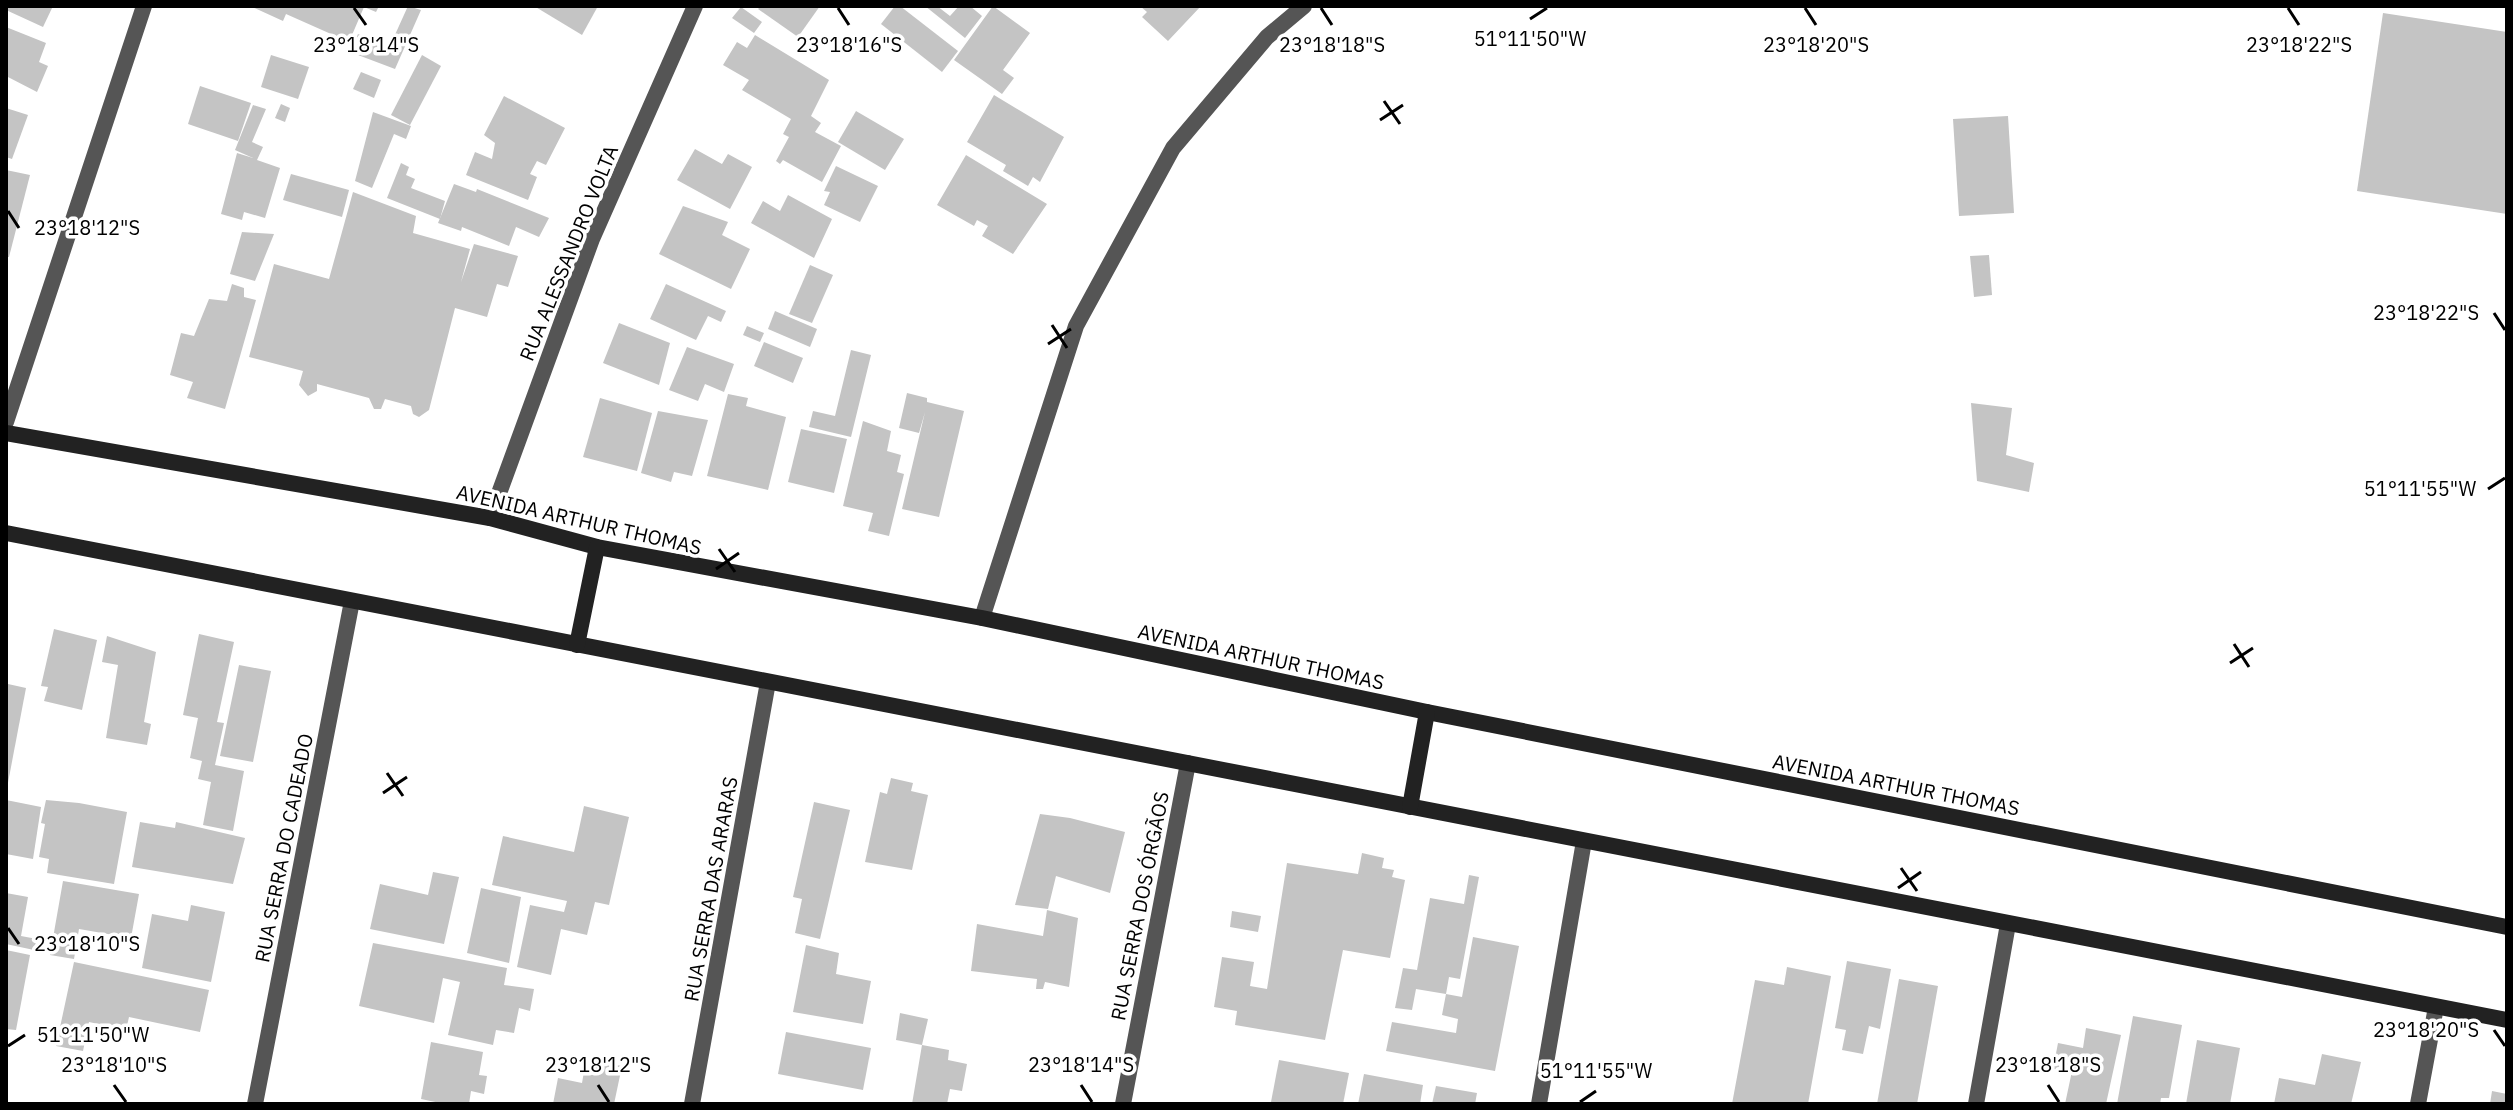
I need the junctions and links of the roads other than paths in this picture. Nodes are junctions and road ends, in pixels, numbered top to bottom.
1 (144, 6) edge
2 (695, 6) edge
3 (1304, 6) edge
4 (6, 422) edge
5 (6, 433) edge
6 (490, 518) junction
7 (6, 533) edge
8 (597, 547) junction
9 (352, 601) junction
10 (982, 618) junction
11 (577, 645) junction
12 (768, 682) junction
13 (1427, 712) junction
14 (1188, 763) junction
15 (1410, 807) junction
16 (1584, 841) junction
17 (2008, 924) junction
18 (2507, 927) edge
19 (2436, 1007) junction
20 (2507, 1020) edge
21 (255, 1104) edge
22 (692, 1104) edge
23 (1123, 1104) edge
24 (1539, 1104) edge
25 (1976, 1104) edge
26 (2418, 1104) edge

1 - 4 street
2 - 6 street, RUA ALESSANDRO VOLTA
3 - 10 street
5 - 6 main road, AVENIDA ARTHUR THOMAS
6 - 8 main road, AVENIDA ARTHUR THOMAS
7 - 9 main road
8 - 10 main road, AVENIDA ARTHUR THOMAS
8 - 11 main road
9 - 11 main road
9 - 21 street, RUA SERRA DO CADEADO
10 - 13 main road, AVENIDA ARTHUR THOMAS
11 - 12 main road
12 - 14 main road
12 - 22 street, RUA SERRA DAS ARARAS
13 - 15 main road
13 - 18 main road, AVENIDA ARTHUR THOMAS
14 - 15 main road
14 - 23 street, RUA SERRA DOS ÓRGÃOS
15 - 16 main road
16 - 17 main road
16 - 24 street
17 - 19 main road
17 - 25 street
19 - 20 main road
19 - 26 street

